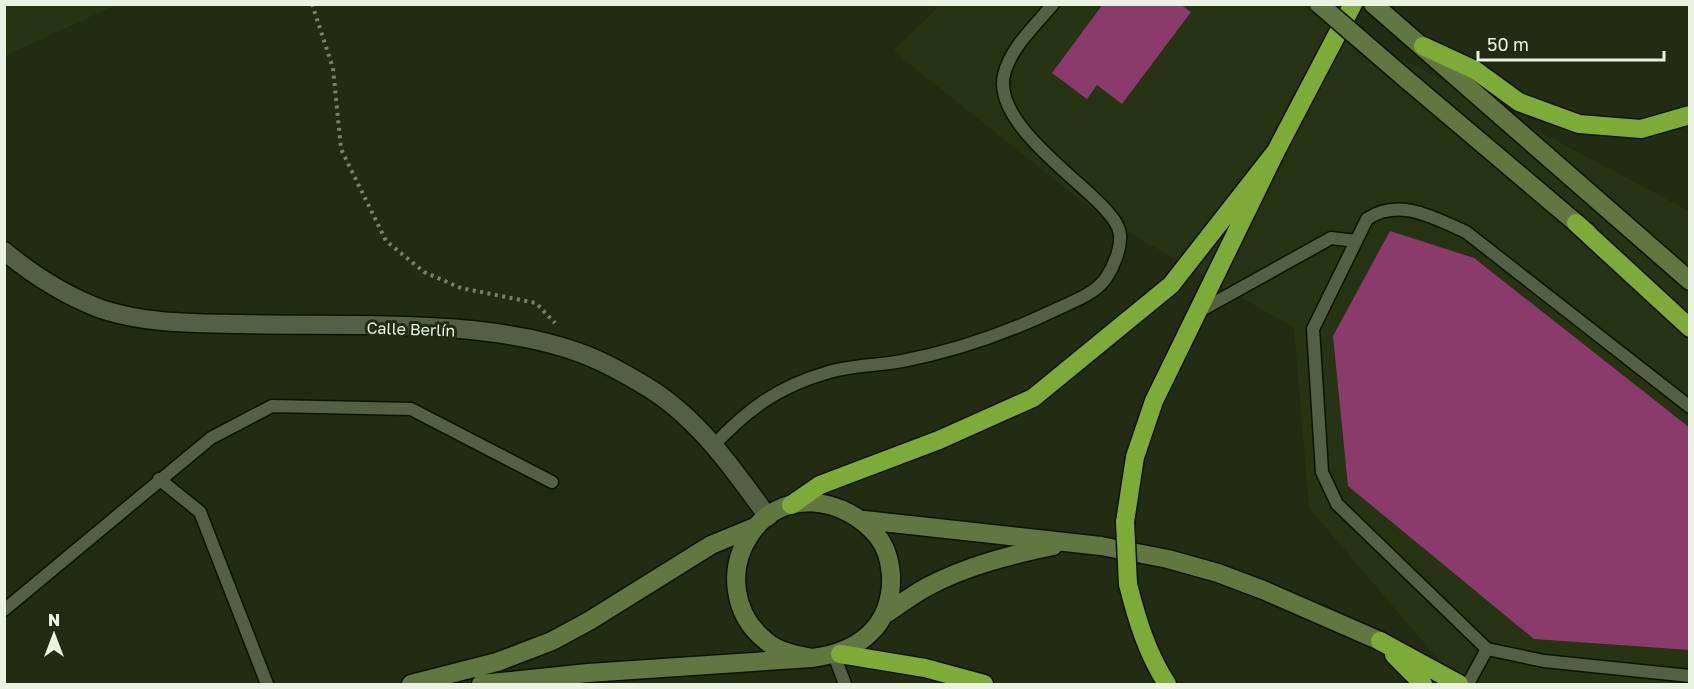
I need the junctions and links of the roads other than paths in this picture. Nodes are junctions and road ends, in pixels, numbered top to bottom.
1 (1053, 4) edge
2 (1319, 4) edge
3 (1353, 4) edge
4 (1373, 4) edge
5 (1423, 46) junction
6 (1689, 115) edge
7 (1275, 151) junction
8 (1576, 223) junction
9 (1356, 241) junction
10 (4, 251) edge
11 (1689, 281) edge
12 (1197, 313) junction
13 (1689, 317) edge
14 (1689, 328) edge
15 (1689, 407) edge
16 (713, 446) junction
17 (159, 479) junction
18 (552, 482) dead end
19 (791, 505) junction
20 (864, 520) junction
21 (762, 521) junction
22 (1068, 543) junction
23 (4, 610) edge
24 (884, 615) junction
25 (1380, 641) junction
26 (1487, 649) junction
27 (837, 654) junction
28 (812, 658) junction
29 (1689, 676) edge
30 (267, 684) edge
31 (411, 684) edge
32 (481, 684) edge
33 (845, 684) edge
34 (984, 684) edge
35 (1167, 684) edge
36 (1423, 684) edge
37 (1459, 684) edge
38 (1468, 684) edge

1 - 16 lane
2 - 8 main road, bridge
3 - 7 highway
4 - 5 main road
5 - 6 highway
5 - 11 main road
7 - 12 highway
7 - 19 highway
8 - 13 main road
8 - 14 highway
9 - 12 lane
9 - 15 lane
9 - 26 lane
10 - 16 street, Calle Berlín
12 - 35 highway, bridge
16 - 21 street, Calle Berlín
17 - 18 lane
17 - 23 lane
17 - 30 lane
19 - 20 main road
19 - 21 main road
20 - 22 main road
20 - 24 main road
21 - 28 main road
21 - 31 main road
22 - 24 main road
22 - 25 main road
24 - 27 main road
25 - 36 highway
25 - 37 highway
26 - 29 lane
26 - 38 lane
27 - 28 main road
27 - 33 lane
27 - 34 highway
28 - 32 main road

